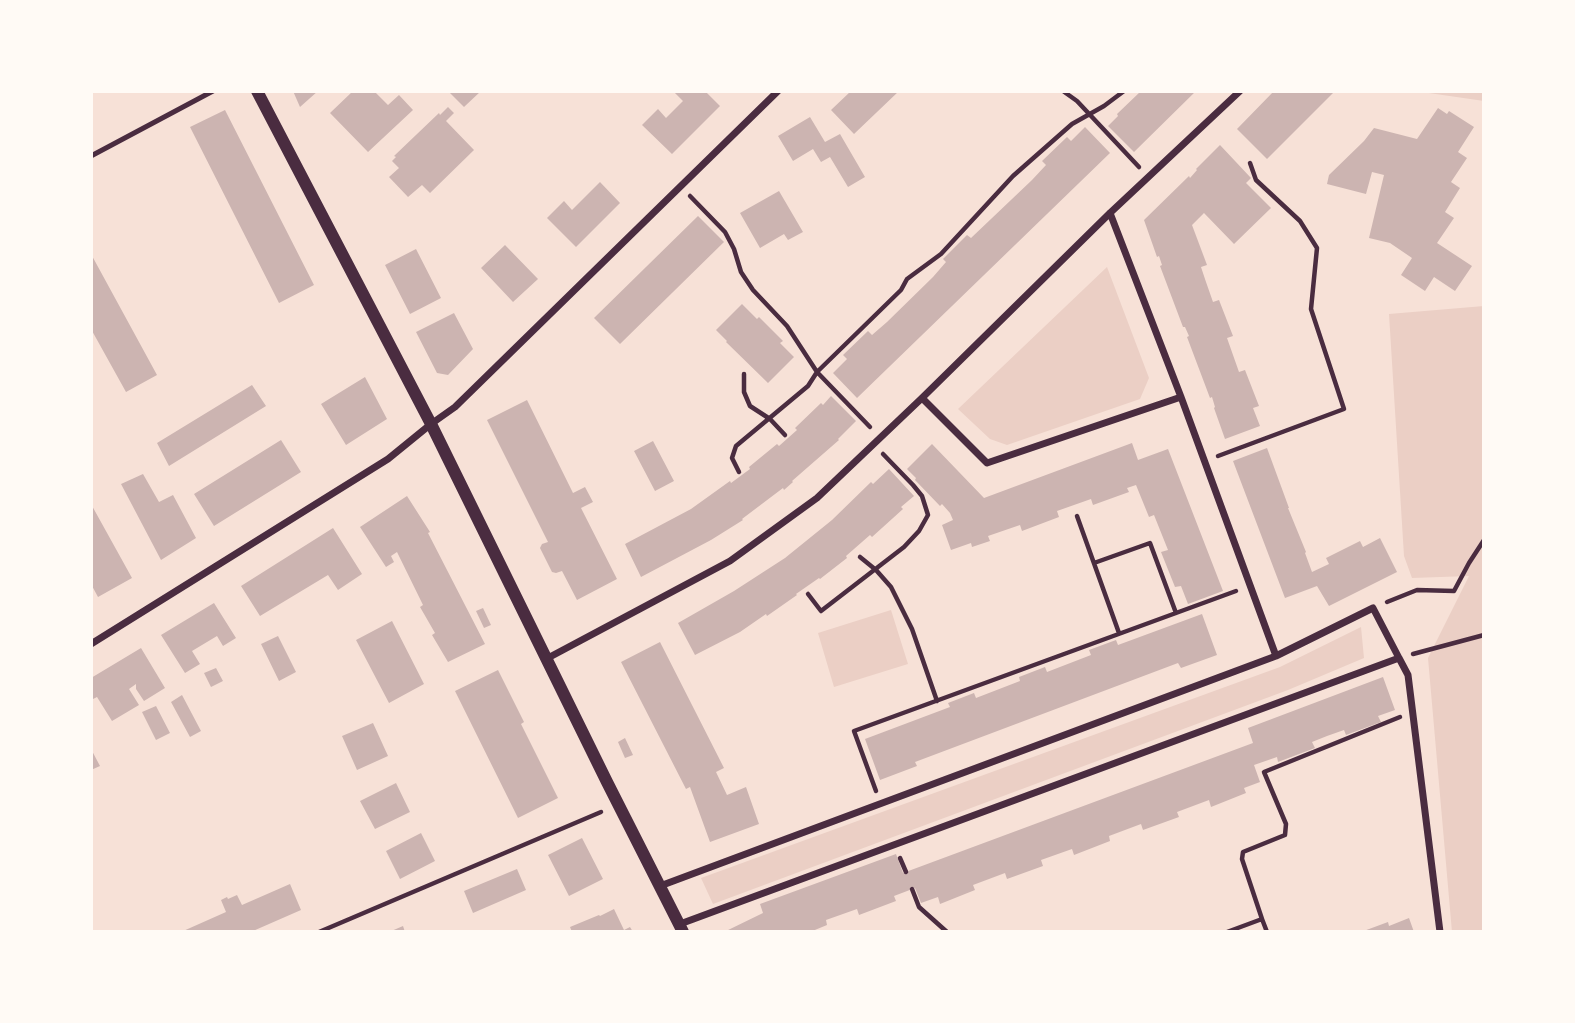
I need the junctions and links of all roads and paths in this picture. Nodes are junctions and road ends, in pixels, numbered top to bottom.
1 (213, 91) edge
2 (257, 91) edge
3 (778, 91) edge
4 (1063, 91) edge
5 (1124, 91) edge
6 (1240, 91) edge
7 (1089, 114) junction
8 (91, 156) edge
9 (1250, 163) dead end
10 (1148, 177) junction
11 (680, 187) junction
12 (1110, 213) junction
13 (817, 372) junction
14 (744, 374) dead end
15 (1181, 397) junction
16 (922, 398) junction
17 (770, 419) junction
18 (431, 424) junction
19 (785, 435) dead end
20 (881, 438) junction
21 (874, 444) junction
22 (1204, 461) junction
23 (739, 472) dead end
24 (1077, 516) dead end
25 (1484, 540) edge
26 (860, 557) dead end
27 (1094, 564) junction
28 (876, 570) junction
29 (1250, 586) junction
30 (808, 594) dead end
31 (1373, 608) junction
32 (1176, 613) junction
33 (1119, 633) junction
34 (1484, 635) edge
35 (91, 644) edge
36 (1276, 656) junction
37 (1399, 658) junction
38 (546, 659) junction
39 (937, 701) junction
40 (1413, 711) junction
41 (618, 804) junction
42 (881, 804) junction
43 (660, 886) junction
44 (912, 889) dead end
45 (1262, 919) junction
46 (681, 928) edge
47 (319, 932) edge
48 (947, 932) edge
49 (1227, 932) edge
50 (1267, 932) edge
51 (1440, 932) edge

1 - 8 lane
2 - 18 street
3 - 11 street
4 - 7 path
5 - 7 path
6 - 10 street
7 - 10 path
7 - 13 path
9 - 22 path
10 - 12 street
11 - 13 path
11 - 18 street
12 - 15 street
12 - 16 street
13 - 17 path
13 - 20 path
14 - 17 path
15 - 16 street
15 - 22 street
16 - 20 street
17 - 19 path
17 - 23 path
18 - 35 street
18 - 38 street
20 - 21 street
21 - 28 path
21 - 38 street
22 - 29 street
24 - 27 path
25 - 31 path
26 - 28 path
27 - 32 path
27 - 33 path
28 - 30 path
28 - 39 path
29 - 32 path
29 - 36 street
31 - 36 street
31 - 37 street
32 - 33 path
33 - 39 path
34 - 37 path
36 - 42 street
37 - 40 street
37 - 46 street
38 - 41 street
39 - 42 path
40 - 45 path
40 - 51 street
41 - 43 street
41 - 47 path
42 - 43 street
43 - 46 street
44 - 48 path
45 - 49 path
45 - 50 path

